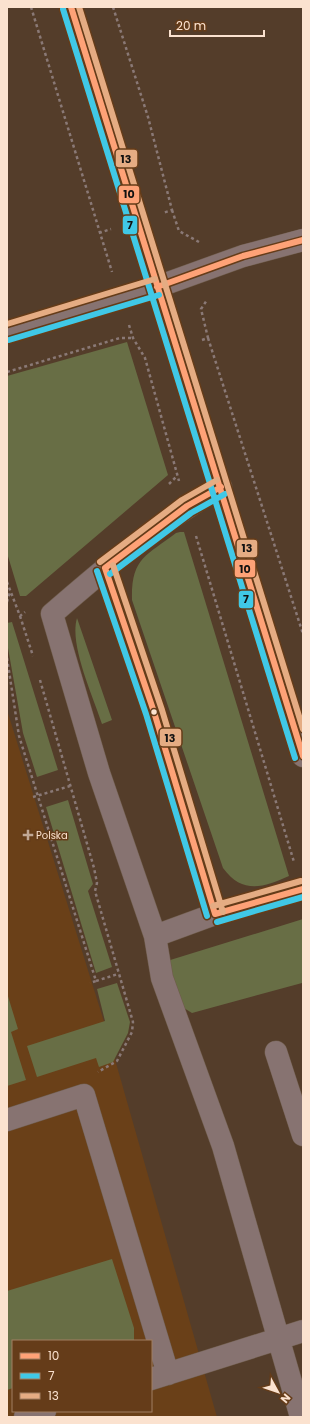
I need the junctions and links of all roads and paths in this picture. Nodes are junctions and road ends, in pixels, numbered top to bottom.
1 (31, 7) edge
2 (71, 7) edge
3 (303, 240) edge
4 (157, 287) junction
5 (121, 297) junction
6 (7, 332) edge
7 (133, 338) junction
8 (208, 338) dead end
9 (7, 372) edge
10 (221, 487) junction
11 (187, 506) junction
12 (105, 568) junction
13 (10, 591) dead end
14 (7, 602) edge
15 (20, 616) dead end
16 (303, 634) edge
17 (7, 658) edge
18 (35, 660) dead end
19 (39, 674) dead end
20 (303, 756) edge
21 (70, 786) junction
22 (38, 796) junction
23 (33, 797) dead end
24 (295, 864) dead end
25 (303, 889) edge
26 (215, 914) junction
27 (155, 936) junction
28 (118, 974) junction
29 (96, 981) junction
30 (90, 983) dead end
31 (276, 1052) dead end
32 (96, 1073) dead end
33 (7, 1120) edge
34 (303, 1135) edge
35 (303, 1330) edge
36 (279, 1339) junction
37 (150, 1340) edge
38 (152, 1346) edge
39 (160, 1376) edge
40 (42, 1412) edge
41 (25, 1417) edge
42 (301, 1417) edge

1 - 5 path
2 - 4 street
3 - 4 street
4 - 5 street
4 - 10 street
5 - 6 street
5 - 7 path
7 - 9 path
7 - 11 path
8 - 16 path
10 - 11 street
10 - 20 street
11 - 12 street
11 - 24 path
12 - 26 street
12 - 27 street
13 - 14 path
15 - 18 path
17 - 22 path
19 - 21 path
21 - 22 path
21 - 28 path
22 - 23 path
22 - 29 path
25 - 26 street
26 - 27 street
27 - 36 street
28 - 29 path
28 - 32 path
29 - 30 path
31 - 34 street
33 - 37 street
35 - 36 street
36 - 39 street
36 - 42 street
38 - 39 street
40 - 41 street

